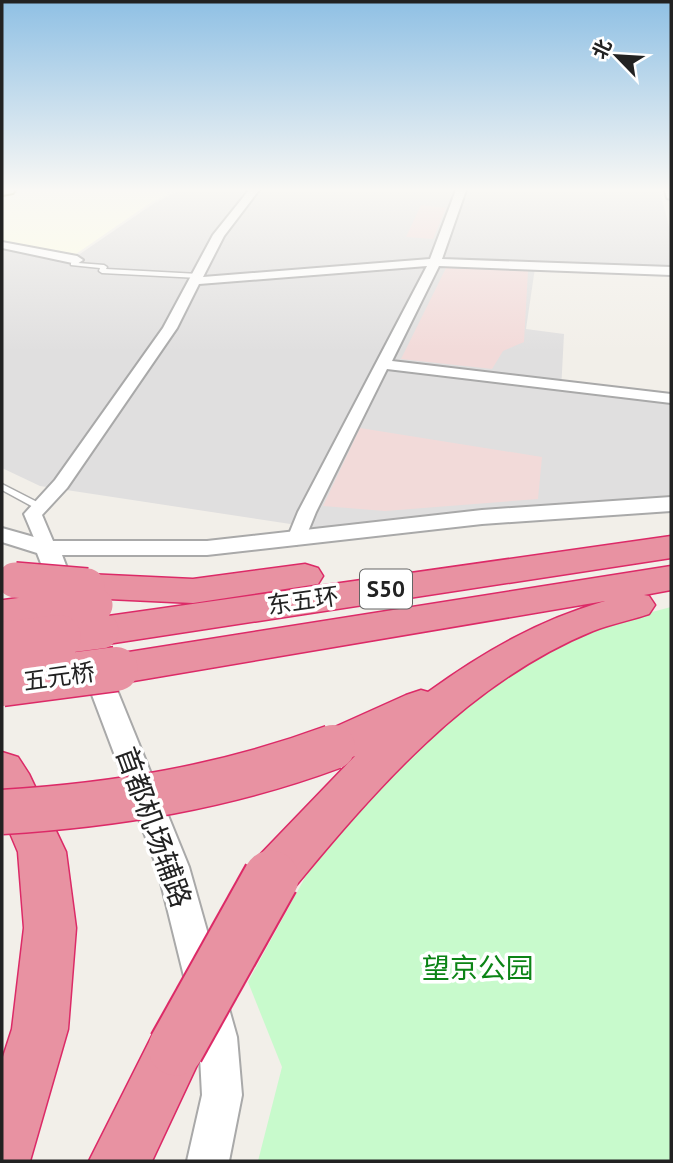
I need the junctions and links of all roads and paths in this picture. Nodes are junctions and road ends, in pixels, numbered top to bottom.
1 (215, 244) edge
2 (441, 244) edge
3 (2, 245) edge
4 (77, 260) joint
5 (435, 262) junction
6 (671, 271) edge
7 (198, 279) junction
8 (383, 364) junction
9 (671, 399) edge
10 (2, 487) edge
11 (671, 504) edge
12 (40, 507) junction
13 (2, 535) edge
14 (296, 539) junction
15 (47, 548) junction
16 (654, 550) edge
17 (8, 578) edge
18 (671, 578) edge
19 (671, 598) edge
20 (94, 607) junction
21 (2, 618) edge
22 (2, 644) edge
23 (116, 669) joint
24 (477, 680) junction
25 (2, 684) edge
26 (2, 770) edge
27 (2, 812) edge
28 (176, 1048) joint
29 (2, 1154) edge
30 (120, 1161) edge
31 (208, 1161) edge

1 - 7 street
2 - 5 street
3 - 4 street
4 - 7 lane
5 - 6 street
5 - 7 street
5 - 8 street
7 - 12 street
8 - 9 street
8 - 14 street
10 - 12 lane
11 - 14 street
12 - 15 street
13 - 15 street
14 - 15 street
15 - 31 street, 首都机场辅路
16 - 20 highway, 东五环 / S50
16 - 20 highway
17 - 20 highway, bridge
18 - 23 highway, 东五环 / S50
19 - 24 highway
20 - 21 highway, bridge
20 - 22 highway, 五元桥 / S50, bridge
23 - 25 highway, 五元桥 / S50, bridge
24 - 27 highway, bridge
24 - 28 highway, bridge
26 - 29 highway
28 - 30 highway

